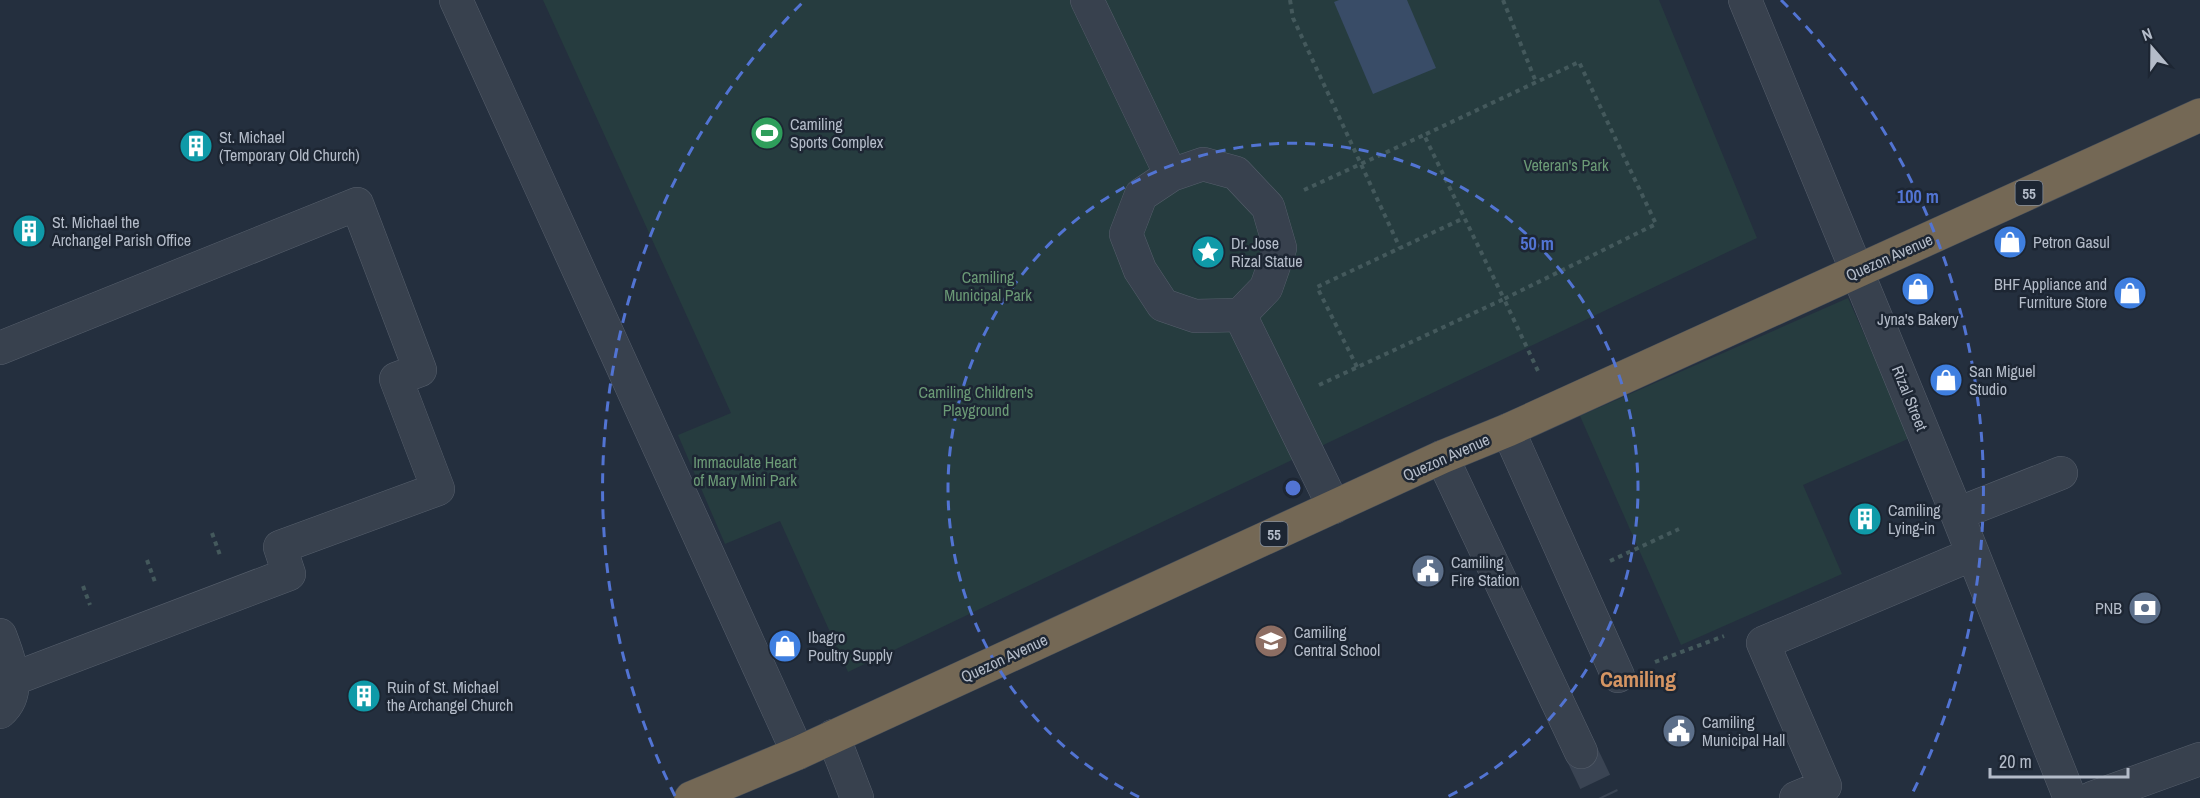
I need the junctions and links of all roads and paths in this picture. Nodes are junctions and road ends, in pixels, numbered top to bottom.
1 (456, 0) edge
2 (1087, 0) edge
3 (1290, 0) edge
4 (1503, 0) edge
5 (1745, 0) edge
6 (1536, 82) junction
7 (2200, 115) edge
8 (1424, 135) junction
9 (1360, 164) junction
10 (1171, 175) junction
11 (1268, 207) junction
12 (1464, 218) junction
13 (1400, 248) junction
14 (1858, 272) junction
15 (1504, 299) junction
16 (1240, 315) junction
17 (0, 348) edge
18 (1358, 367) junction
19 (1283, 401) junction
20 (1555, 407) junction
21 (1508, 430) junction
22 (1442, 457) junction
23 (2061, 473) dead end
24 (1334, 507) junction
25 (1957, 514) junction
26 (1679, 529) dead end
27 (1973, 554) junction
28 (1573, 577) junction
29 (0, 634) edge
30 (1763, 643) junction
31 (1618, 676) joint
32 (13, 679) junction
33 (0, 712) edge
34 (833, 736) junction
35 (1581, 752) tunnel mouth
36 (798, 753) junction
37 (2200, 759) edge
38 (692, 798) edge
39 (857, 798) edge
40 (1796, 798) edge
41 (2069, 798) edge
42 (2092, 798) edge

1 - 36 street
2 - 10 street
3 - 9 path
4 - 6 path
5 - 14 street, Rizal Street
6 - 8 path
6 - 15 path
7 - 14 highway, Quezon Avenue / 55
8 - 9 path
8 - 12 path
9 - 11 path
9 - 13 path
10 - 11 street
10 - 16 street
11 - 16 street
12 - 13 path
12 - 15 path
13 - 18 path
14 - 20 highway, Quezon Avenue / 55
14 - 25 street, Rizal Street
15 - 18 path
15 - 20 path
16 - 19 street
17 - 32 street
18 - 19 path
19 - 24 street
20 - 21 highway, Quezon Avenue / 55
21 - 22 highway, Quezon Avenue / 55
21 - 28 street
22 - 24 highway, Quezon Avenue / 55
22 - 35 street
23 - 25 street
24 - 34 highway, Quezon Avenue / 55
25 - 27 street, Rizal Street
26 - 28 path
27 - 30 street
27 - 41 street, Rizal Street
28 - 31 street
29 - 32 street
30 - 31 path
30 - 40 street
32 - 33 street
34 - 36 highway, Quezon Avenue / 55
34 - 39 street
36 - 38 highway, Quezon Avenue / 55
37 - 42 street

